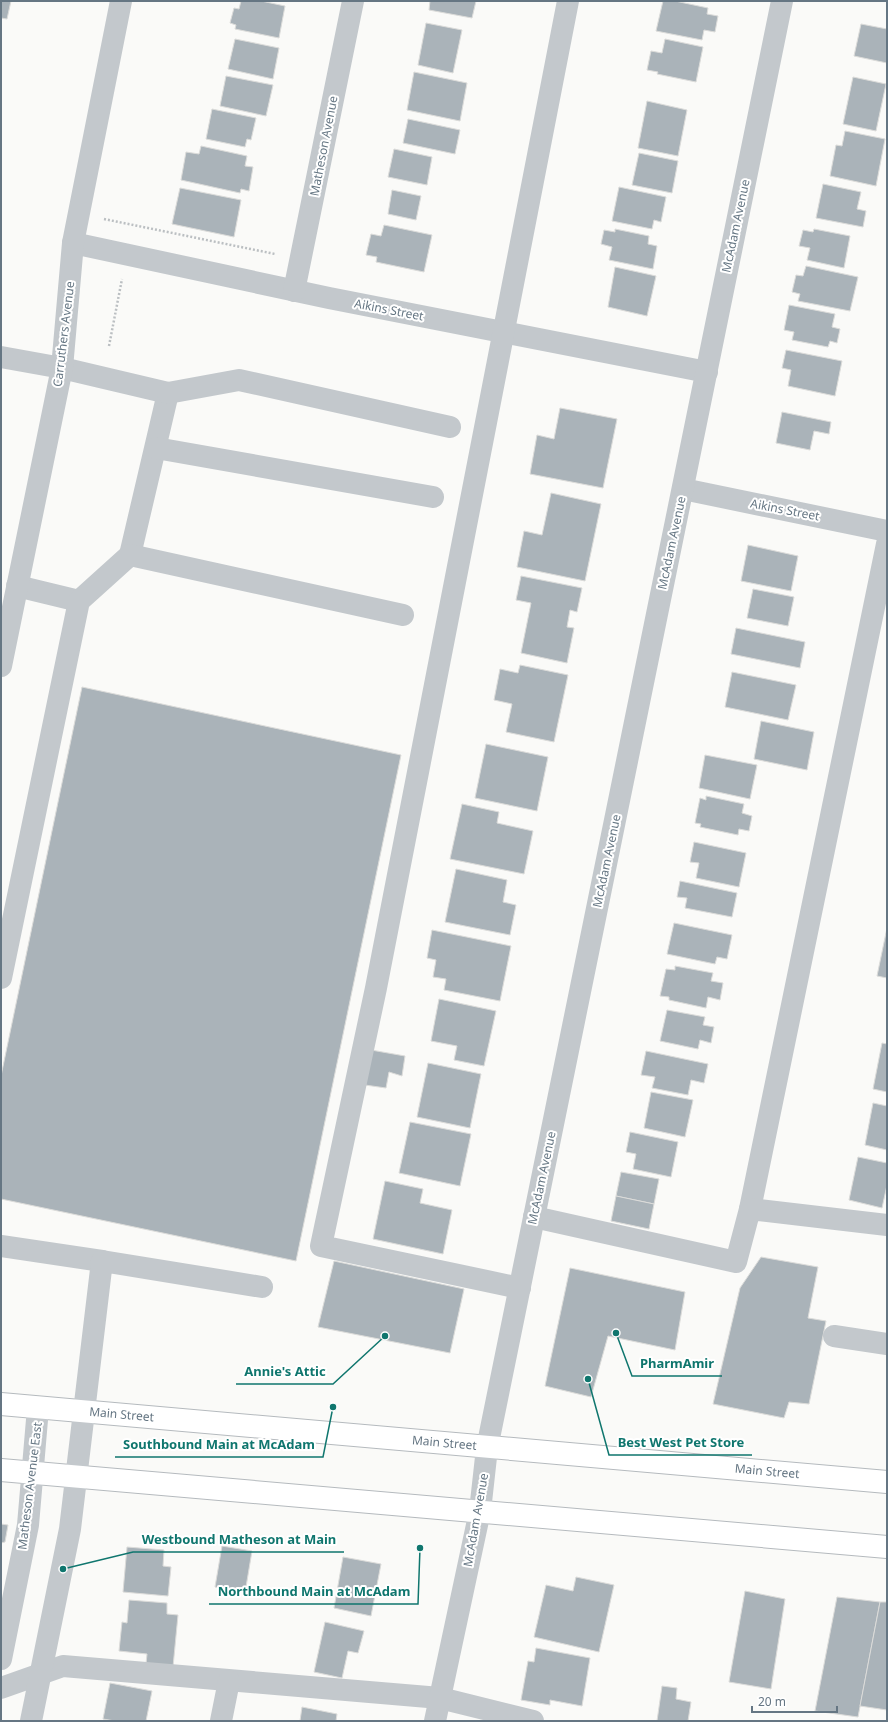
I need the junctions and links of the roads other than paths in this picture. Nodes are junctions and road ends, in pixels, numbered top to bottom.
1 (121, 1) edge
2 (353, 1) edge
3 (568, 1) edge
4 (782, 1) edge
5 (73, 243) junction
6 (294, 291) junction
7 (503, 333) junction
8 (1, 357) edge
9 (62, 368) junction
10 (706, 372) junction
11 (168, 393) junction
12 (450, 427) dead end
13 (156, 448) junction
14 (683, 489) junction
15 (433, 497) dead end
16 (887, 531) edge
17 (887, 544) edge
18 (130, 555) junction
19 (17, 586) junction
20 (79, 601) junction
21 (403, 615) dead end
22 (1, 666) edge
23 (1, 978) edge
24 (750, 1209) junction
25 (534, 1217) junction
26 (887, 1225) edge
27 (1, 1246) edge
28 (102, 1261) junction
29 (262, 1287) dead end
30 (520, 1288) junction
31 (834, 1336) dead end
32 (887, 1344) edge
33 (1, 1404) edge
34 (38, 1408) junction
35 (84, 1412) junction
36 (487, 1448) junction
37 (1, 1470) edge
38 (33, 1472) junction
39 (76, 1476) junction
40 (887, 1482) edge
41 (480, 1511) junction
42 (887, 1547) edge
43 (1, 1659) edge
44 (40, 1674) junction
45 (229, 1681) junction
46 (1, 1688) edge
47 (440, 1698) junction
48 (31, 1721) edge
49 (221, 1721) edge
50 (435, 1721) edge
51 (533, 1721) edge

1 - 5 street, Carruthers Avenue
2 - 6 street, Matheson Avenue
3 - 7 street
4 - 10 street, McAdam Avenue
5 - 6 street, Aikins Street
5 - 9 street, Carruthers Avenue
6 - 7 street, Aikins Street
7 - 10 street, Aikins Street
7 - 30 street
8 - 9 street
9 - 11 street
9 - 19 street, Carruthers Avenue
10 - 14 street, McAdam Avenue
11 - 12 street
11 - 13 street
13 - 15 street
13 - 18 street
14 - 16 street, Aikins Street
14 - 25 street, McAdam Avenue
17 - 24 street
18 - 20 street
18 - 21 street
19 - 20 street
19 - 22 street, Carruthers Avenue
20 - 23 street
24 - 25 street
24 - 26 street
25 - 30 street, McAdam Avenue
27 - 28 street
28 - 29 street
28 - 35 street
30 - 36 street, McAdam Avenue
31 - 32 street
33 - 34 main road, Main Street
34 - 35 main road, Main Street
34 - 38 street, Matheson Avenue East
35 - 36 main road, Main Street
35 - 39 street
36 - 40 main road, Main Street
36 - 41 street, McAdam Avenue
37 - 38 main road
38 - 39 main road
38 - 43 street, Matheson Avenue East
39 - 41 main road
39 - 44 street
41 - 42 main road
41 - 47 street, McAdam Avenue
44 - 45 street
44 - 46 street
44 - 48 street
45 - 47 street
45 - 49 street
47 - 50 street, McAdam Avenue
47 - 51 street

